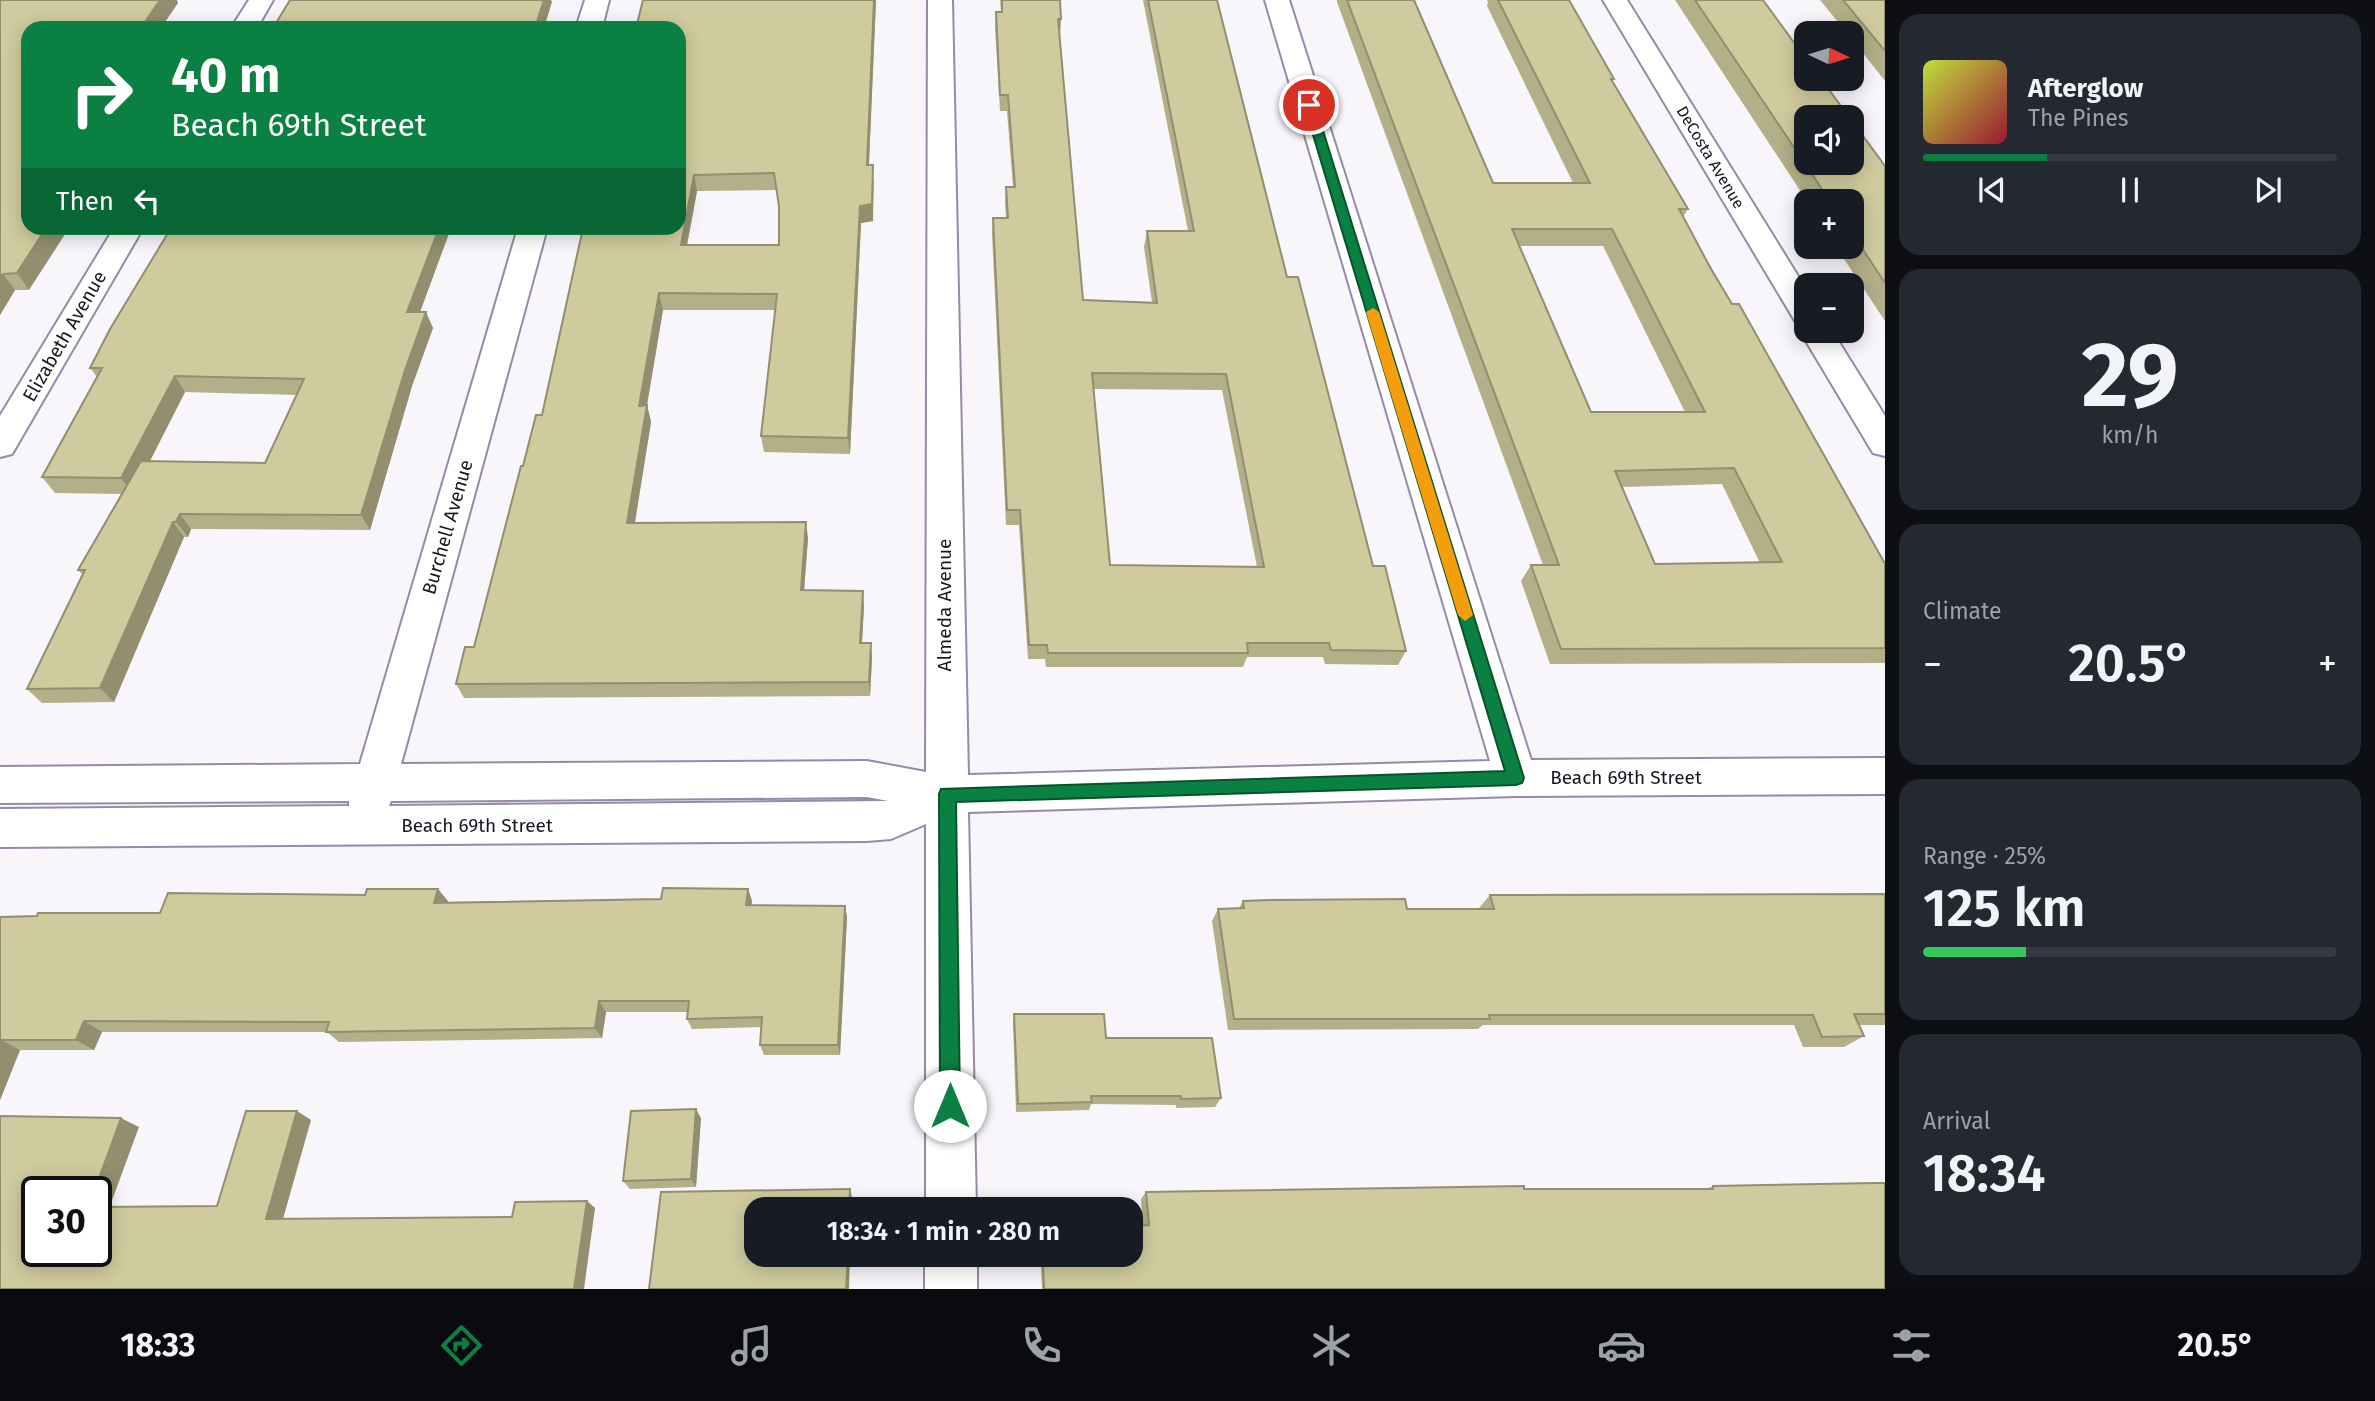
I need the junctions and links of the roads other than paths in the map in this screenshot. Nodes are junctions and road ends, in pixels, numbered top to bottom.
1 (261, 0) edge
2 (597, 0) edge
3 (940, 0) edge
4 (1277, 0) edge
5 (1615, 0) edge
6 (248, 21) edge
7 (591, 21) edge
8 (124, 235) edge
9 (530, 235) edge
10 (1794, 294) edge
11 (1823, 343) edge
12 (1885, 444) edge
13 (0, 446) edge
14 (1885, 776) edge
15 (1516, 778) junction
16 (376, 781) junction
17 (0, 785) edge
18 (947, 794) junction
19 (362, 826) junction
20 (0, 828) edge
21 (951, 1197) edge
22 (951, 1267) edge
23 (951, 1289) edge

1 - 6 street
2 - 7 street
3 - 18 street, Almeda Avenue
4 - 15 street
5 - 10 street, DeCosta Avenue
8 - 13 street, Elizabeth Avenue
9 - 16 street, Burchell Avenue
11 - 12 street
14 - 15 street, Beach 69th Street
15 - 18 street, Beach 69th Street
16 - 17 street, Beach 69th Street
16 - 18 street, Beach 69th Street
16 - 19 street, Burchell Avenue
18 - 19 street, Beach 69th Street
18 - 21 street, Almeda Avenue
19 - 20 street, Beach 69th Street
22 - 23 street

